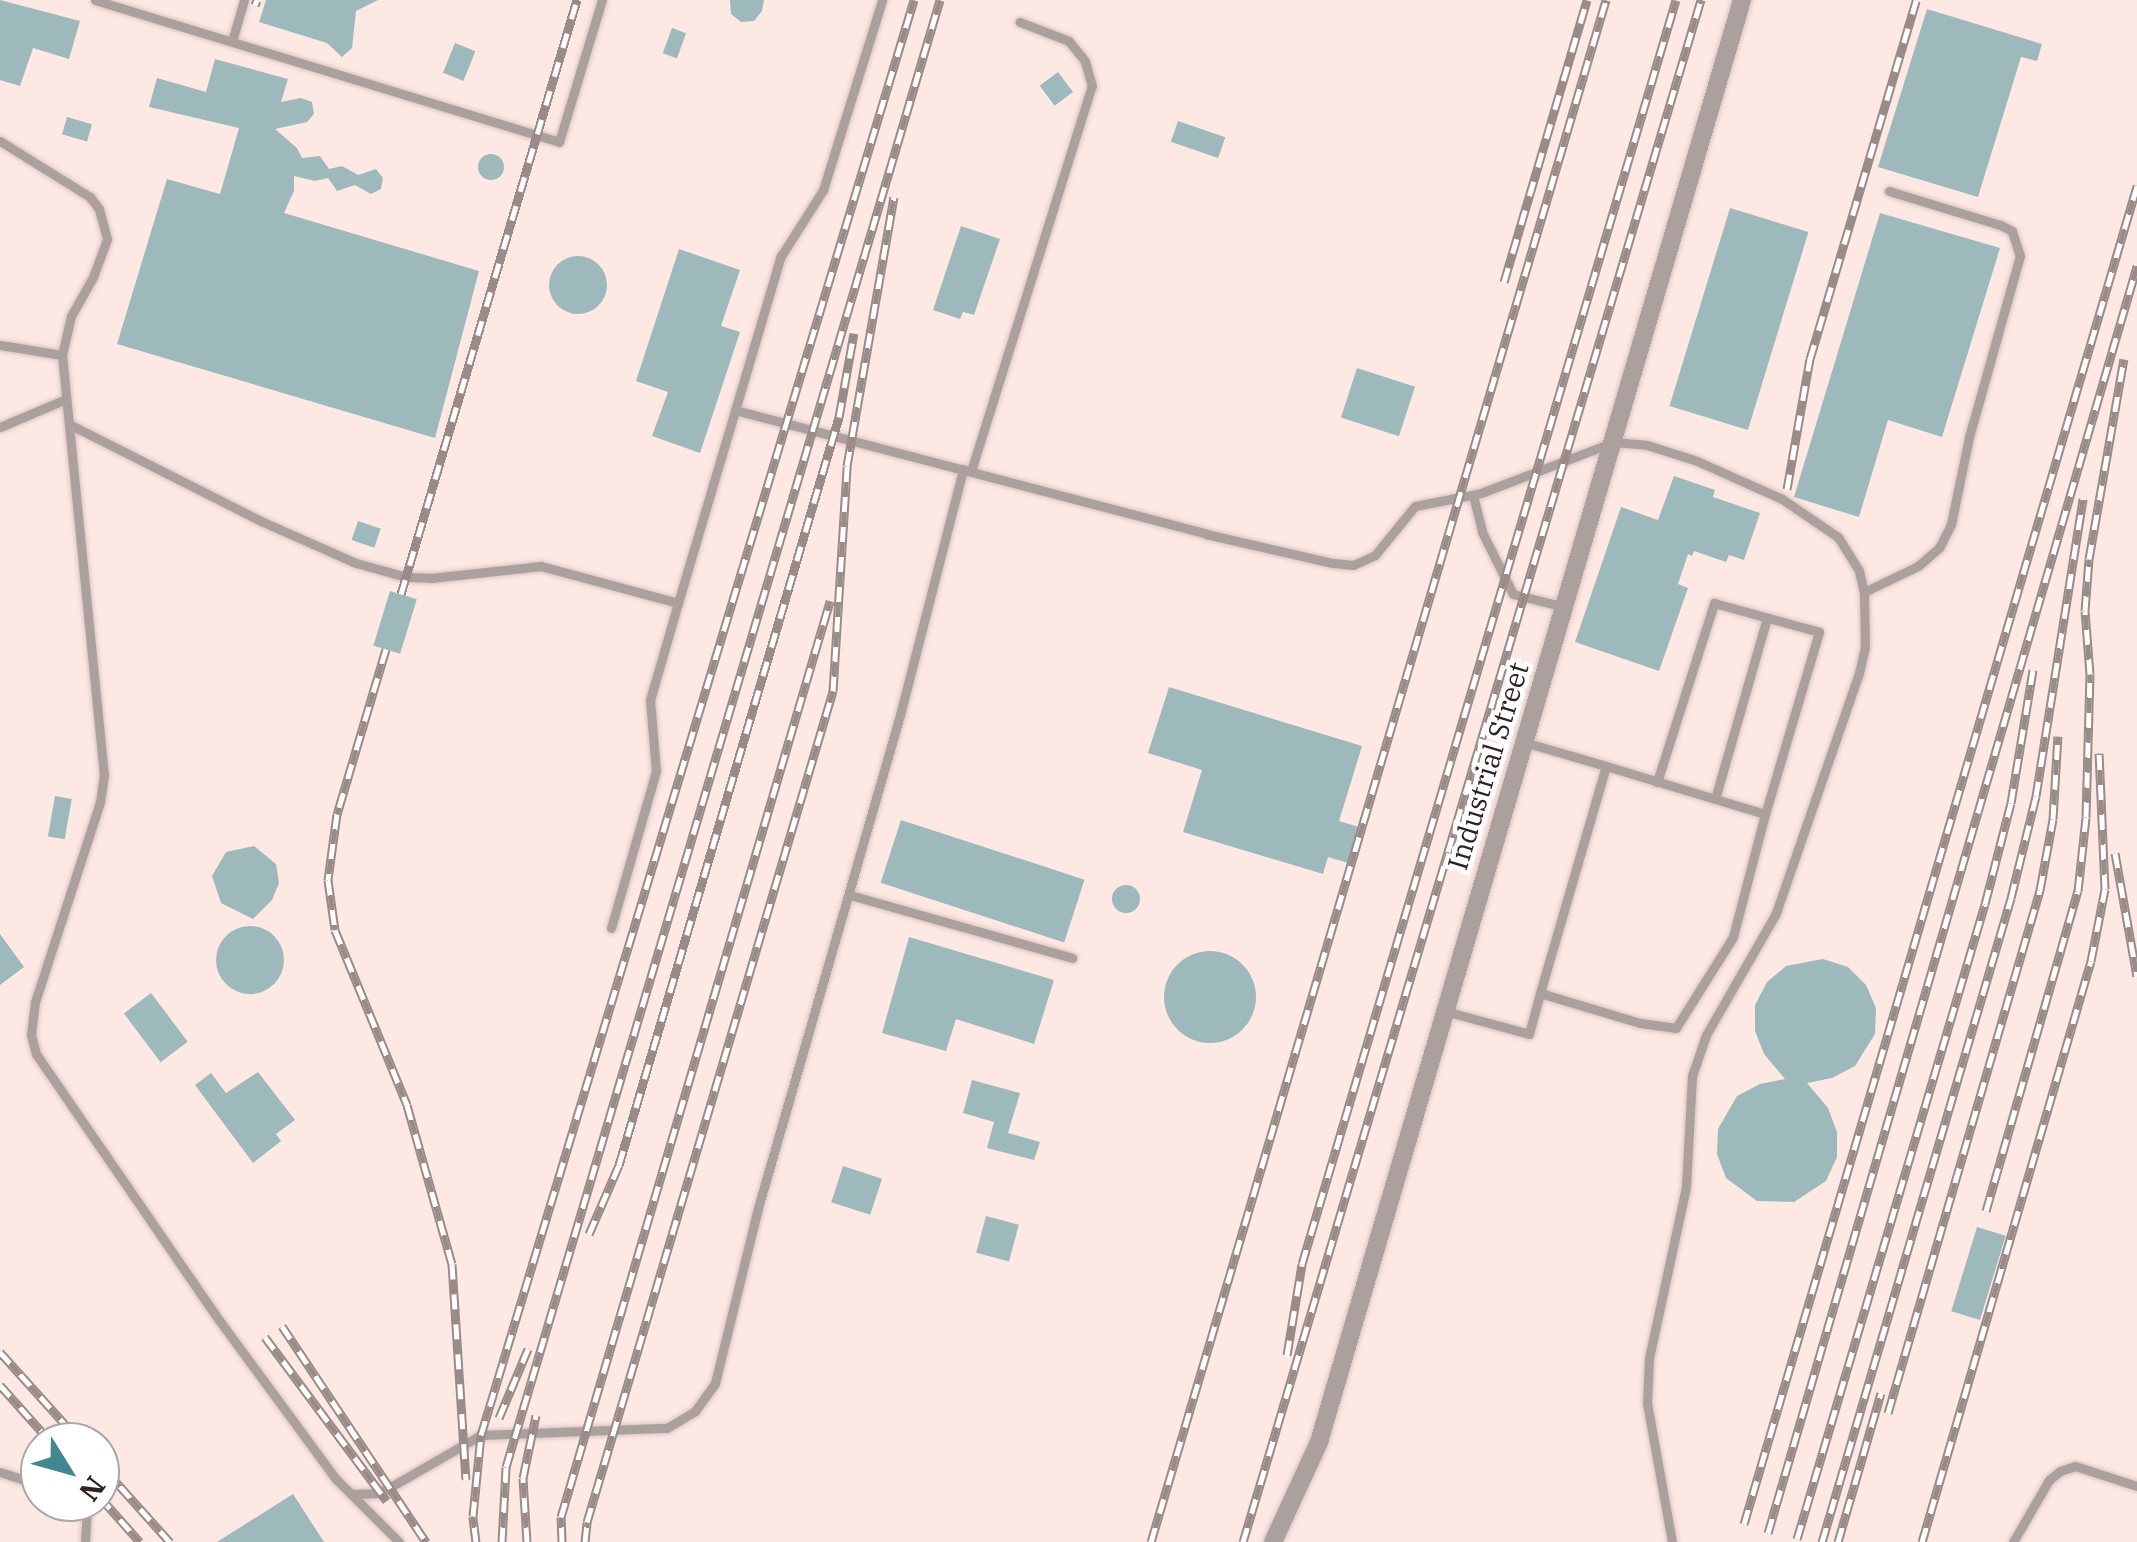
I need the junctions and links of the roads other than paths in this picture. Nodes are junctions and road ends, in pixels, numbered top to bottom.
1 (95, 0) edge
2 (244, 0) edge
3 (602, 0) edge
4 (882, 0) edge
5 (1742, 0) edge
6 (1020, 22) dead end
7 (232, 40) junction
8 (0, 141) edge
9 (1889, 191) dead end
10 (0, 344) edge
11 (62, 355) junction
12 (66, 399) junction
13 (735, 410) junction
14 (69, 424) junction
15 (0, 427) edge
16 (1614, 442) junction
17 (967, 470) junction
18 (1474, 495) junction
19 (1864, 592) junction
20 (678, 603) junction
21 (1565, 606) junction
22 (1767, 618) junction
23 (1524, 742) junction
24 (1606, 766) junction
25 (1658, 782) junction
26 (1714, 798) junction
27 (1765, 814) junction
28 (850, 895) junction
29 (610, 928) dead end
30 (1072, 958) dead end
31 (1540, 993) junction
32 (1445, 1011) junction
33 (2137, 1486) edge
34 (352, 1494) junction
35 (399, 1542) edge
36 (1274, 1542) edge
37 (1672, 1542) edge
38 (2013, 1542) edge

1 - 7 lane
2 - 7 lane
3 - 7 lane
4 - 13 lane
5 - 16 street, Industrial Street
6 - 17 lane
8 - 11 lane
9 - 19 lane
10 - 11 lane
11 - 12 lane
12 - 14 lane
12 - 15 lane
13 - 17 lane
13 - 20 lane
14 - 20 lane
14 - 34 lane
16 - 18 lane
16 - 19 lane
16 - 21 street, Industrial Street
17 - 18 lane
17 - 28 lane
18 - 21 lane
19 - 37 lane
20 - 29 lane
21 - 23 street, Industrial Street
22 - 25 lane
22 - 26 lane
22 - 27 lane
23 - 24 lane
23 - 32 street, Industrial Street
24 - 25 lane
24 - 31 lane
25 - 26 lane
26 - 27 lane
27 - 31 lane
28 - 30 lane
28 - 34 lane
31 - 32 lane
32 - 36 street, Industrial Street
33 - 38 lane
34 - 35 lane

